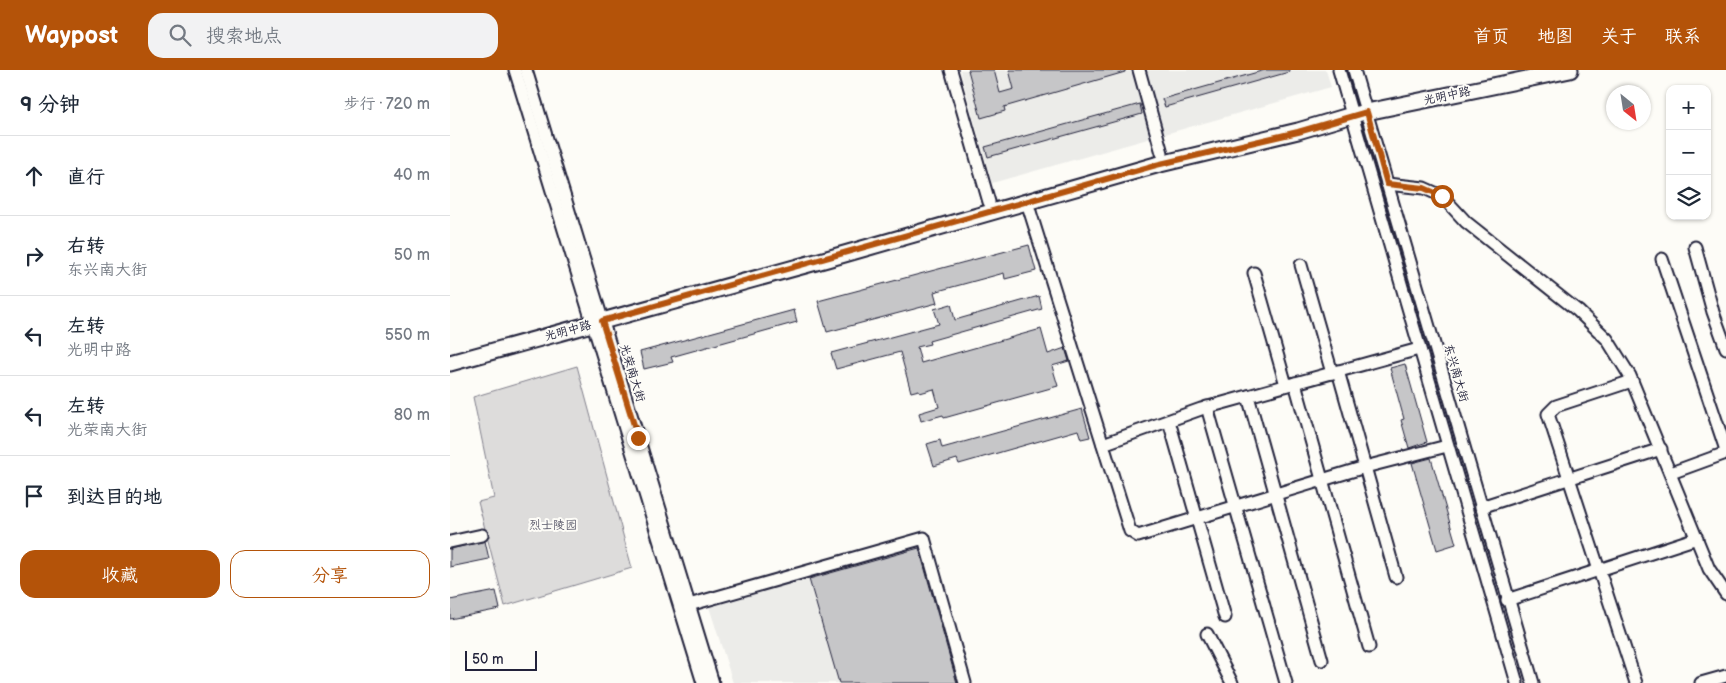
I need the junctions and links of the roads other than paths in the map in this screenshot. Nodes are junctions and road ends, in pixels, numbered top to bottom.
1 (515, 70) edge
2 (526, 70) edge
3 (951, 70) edge
4 (1139, 70) edge
5 (1339, 70) edge
6 (1354, 70) edge
7 (1570, 70) edge
8 (1359, 114) junction
9 (1162, 153) junction
10 (1387, 184) junction
11 (989, 202) junction
12 (1026, 202) junction
13 (1695, 246) dead end
14 (1662, 260) dead end
15 (1301, 265) dead end
16 (1254, 273) dead end
17 (596, 318) junction
18 (1419, 348) junction
19 (1726, 348) edge
20 (450, 353) edge
21 (450, 364) edge
22 (1335, 372) junction
23 (1632, 382) junction
24 (1291, 384) junction
25 (1248, 396) junction
26 (1207, 407) junction
27 (1169, 420) junction
28 (1103, 444) junction
29 (1447, 446) junction
30 (1661, 450) junction
31 (1726, 450) edge
32 (1726, 453) edge
33 (1365, 467) junction
34 (1671, 473) junction
35 (1569, 479) junction
36 (1322, 480) junction
37 (1276, 494) junction
38 (1235, 506) junction
39 (1480, 507) junction
40 (1197, 518) junction
41 (482, 535) dead end
42 (1697, 538) junction
43 (450, 542) edge
44 (1600, 570) junction
45 (1396, 577) dead end
46 (1726, 594) edge
47 (1507, 600) junction
48 (689, 605) junction
49 (1226, 617) dead end
50 (1207, 634) dead end
51 (1370, 647) dead end
52 (1322, 660) dead end
53 (1726, 676) edge
54 (703, 683) edge
55 (713, 683) edge
56 (965, 683) edge
57 (1232, 683) edge
58 (1286, 683) edge
59 (1516, 683) edge
60 (1532, 683) edge
61 (1636, 683) edge
62 (1701, 683) edge

1 - 17 street, 光荣南大街
2 - 17 street, 光荣南大街
3 - 11 street
4 - 9 street
5 - 8 street, 东兴南大街
6 - 8 street, 东兴南大街
7 - 8 main road, 光明中路
8 - 9 main road, 光明中路
8 - 10 street, 东兴南大街
8 - 12 main road, 光明中路
8 - 18 street, 东兴南大街
9 - 11 main road, 光明中路
10 - 23 street
10 - 39 street, 东兴南大街
11 - 17 main road, 光明中路
12 - 17 main road, 光明中路
12 - 28 street
13 - 19 street
14 - 31 street
15 - 22 street
16 - 24 street
17 - 20 main road, 光明中路
17 - 21 main road, 光明中路
17 - 48 street, 光荣南大街
17 - 54 street, 光荣南大街
18 - 22 street
18 - 29 street, 东兴南大街
22 - 24 street
22 - 33 street
23 - 30 street
23 - 35 street
24 - 25 street
24 - 36 street
25 - 26 street
25 - 37 street
26 - 27 street
26 - 38 street
27 - 28 street
27 - 40 street
28 - 40 street
29 - 33 street
29 - 59 street, 东兴南大街
30 - 34 street
30 - 35 street
32 - 34 street
33 - 36 street
33 - 45 street
34 - 42 street
35 - 39 street
35 - 44 street
36 - 37 street
36 - 51 street
37 - 38 street
37 - 52 street
38 - 40 street
38 - 58 street
39 - 47 street, 东兴南大街
40 - 49 street
41 - 43 street
42 - 44 street
42 - 46 street
44 - 47 street
44 - 61 street
47 - 60 street, 东兴南大街
48 - 55 street, 光荣南大街
48 - 56 street
50 - 57 street
53 - 62 street

